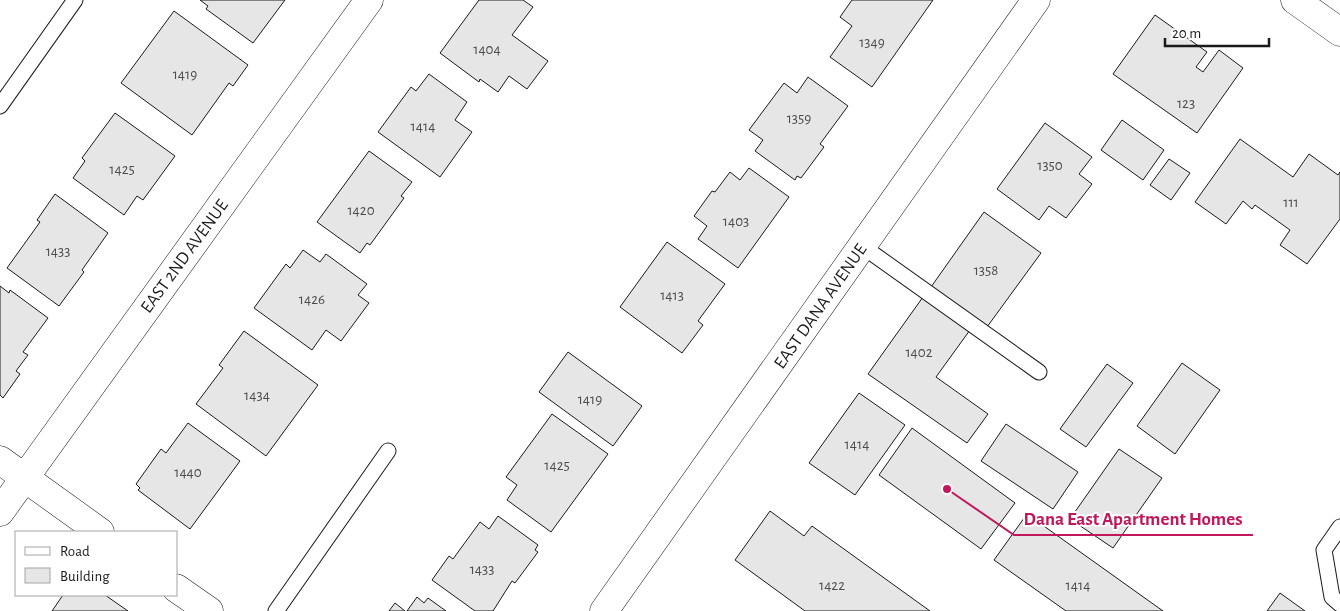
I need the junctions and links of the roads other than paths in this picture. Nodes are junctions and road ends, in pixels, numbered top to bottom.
1 (75, 0) edge
2 (369, 0) edge
3 (1036, 0) edge
4 (1295, 0) edge
5 (1340, 32) edge
6 (0, 106) edge
7 (862, 246) junction
8 (1039, 372) dead end
9 (388, 450) dead end
10 (0, 460) edge
11 (25, 477) junction
12 (0, 512) edge
13 (1340, 527) edge
14 (99, 531) edge
15 (178, 589) edge
16 (1340, 604) edge
17 (209, 611) edge
18 (276, 611) edge
19 (604, 611) edge

1 - 6 lane
2 - 11 street, EAST 2ND AVENUE
3 - 7 street, EAST DANA AVENUE
4 - 5 street
7 - 8 lane
7 - 19 street, EAST DANA AVENUE
9 - 18 lane
10 - 11 street
11 - 12 street, EAST 2ND AVENUE
11 - 14 street
13 - 16 lane
15 - 17 street

